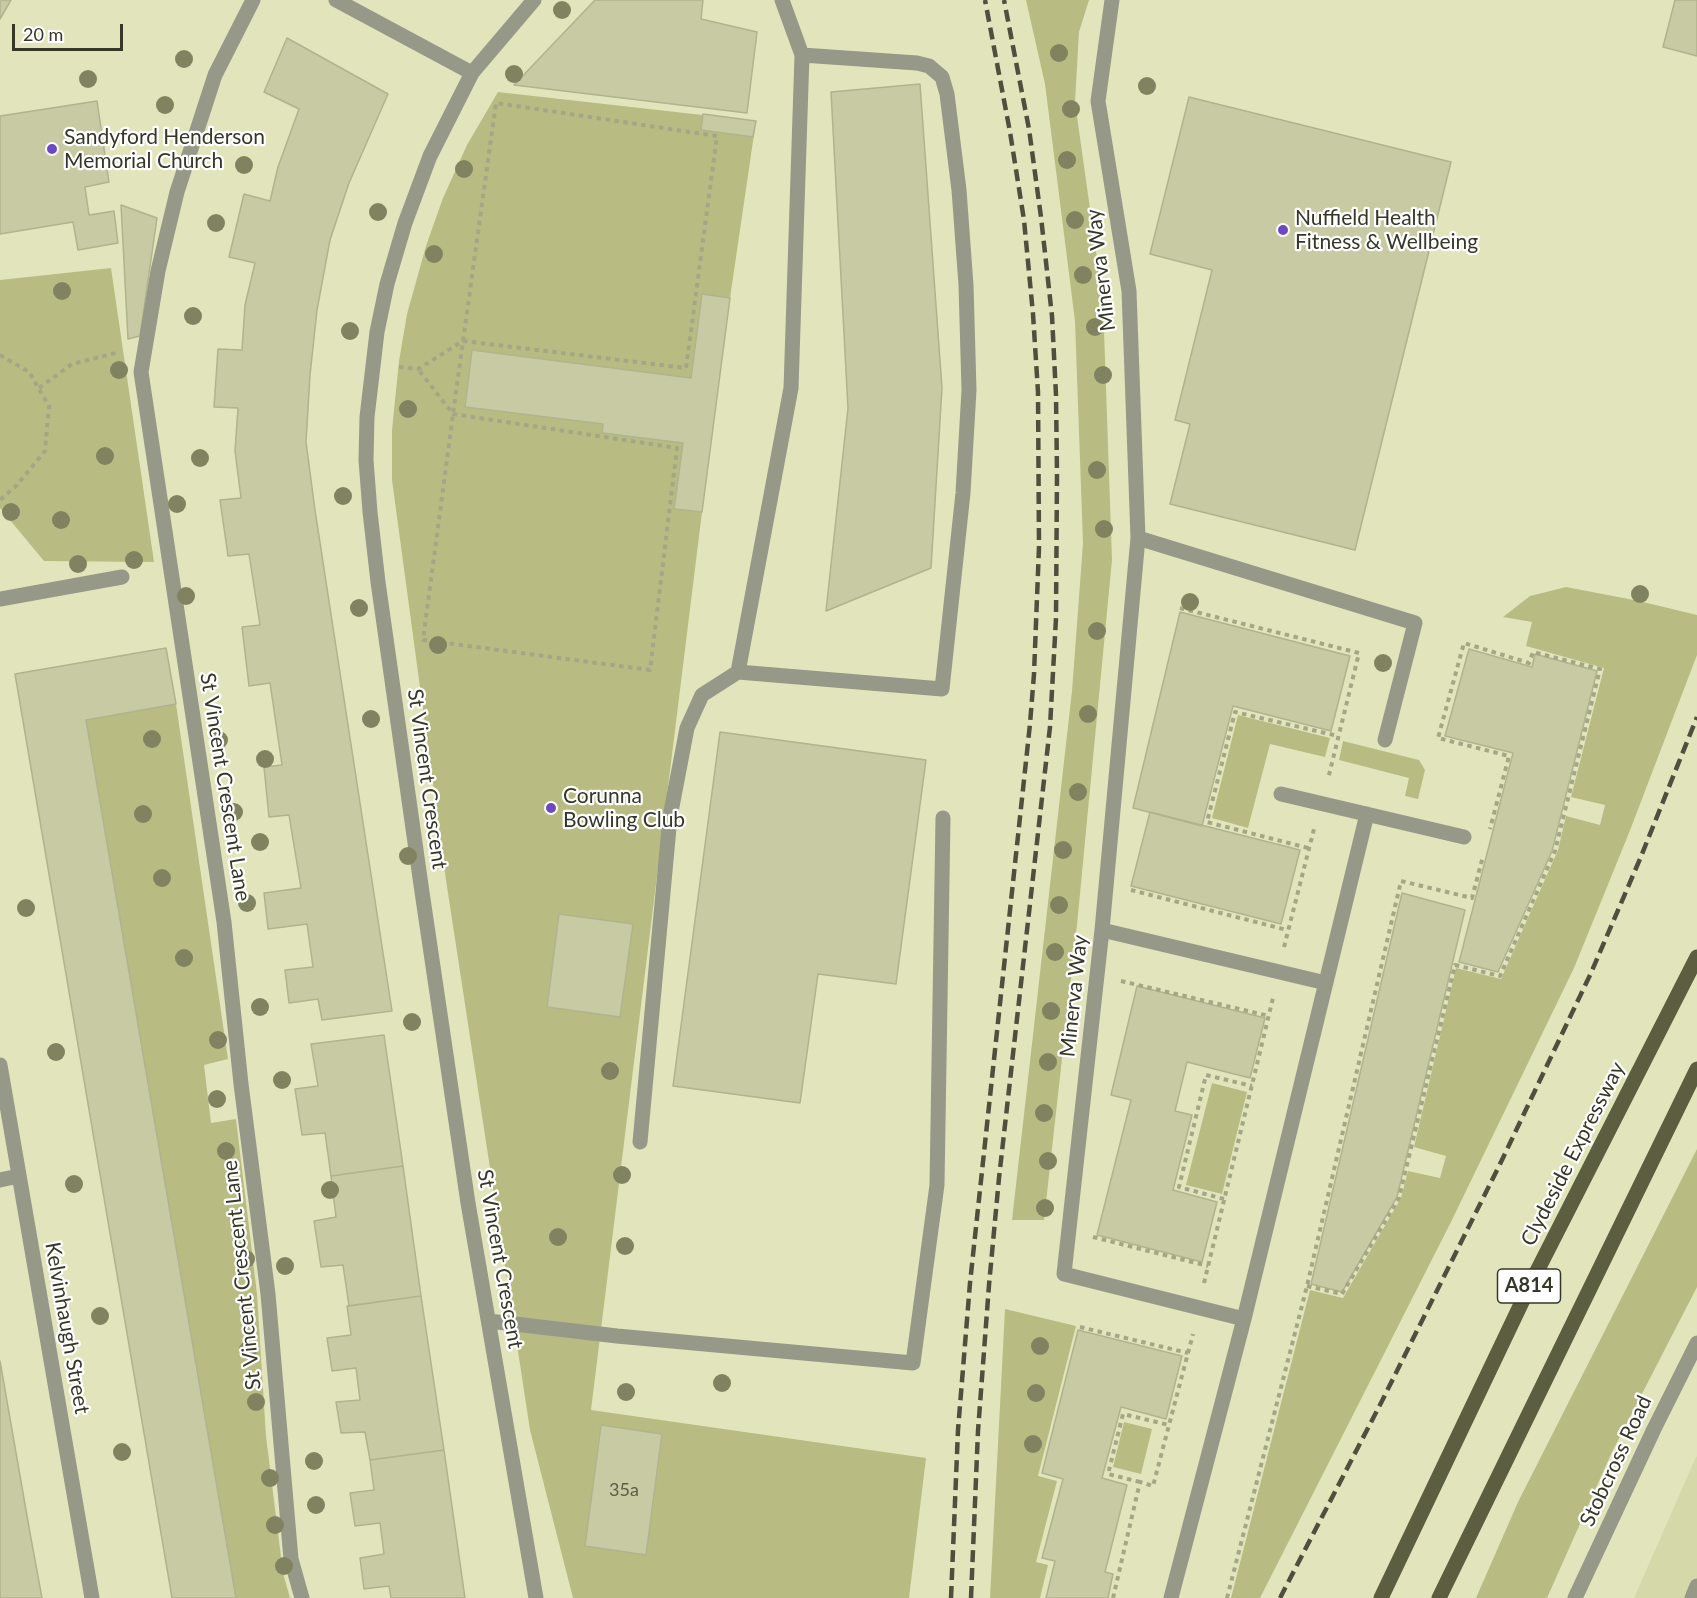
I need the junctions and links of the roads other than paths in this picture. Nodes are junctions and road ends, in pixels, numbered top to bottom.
1 (253, 0) edge
2 (336, 0) edge
3 (534, 0) edge
4 (782, 0) edge
5 (1112, 0) edge
6 (802, 55) junction
7 (472, 73) junction
8 (1138, 538) junction
9 (122, 577) dead end
10 (0, 599) edge
11 (738, 672) junction
12 (1385, 740) dead end
13 (1281, 794) dead end
14 (1367, 814) junction
15 (943, 818) dead end
16 (1464, 837) dead end
17 (1102, 930) junction
18 (1697, 950) edge
19 (1697, 957) edge
20 (1686, 979) junction
21 (1326, 984) junction
22 (0, 1065) edge
23 (1697, 1070) edge
24 (639, 1142) dead end
25 (19, 1176) junction
26 (0, 1180) edge
27 (1244, 1319) junction
28 (489, 1321) junction
29 (1697, 1343) edge
30 (1697, 1586) edge
31 (92, 1598) edge
32 (302, 1598) edge
33 (537, 1598) edge
34 (1171, 1598) edge
35 (1381, 1598) edge
36 (1439, 1598) edge
37 (1575, 1598) edge
38 (1692, 1598) edge

1 - 32 street, St Vincent Crescent Lane
2 - 7 street
3 - 7 street, St Vincent Crescent
4 - 6 street
5 - 8 street, Minerva Way
6 - 11 street
6 - 11 street
7 - 28 street, St Vincent Crescent
8 - 12 street
8 - 17 street, Minerva Way
9 - 10 street
11 - 24 street
13 - 14 street
14 - 16 street
14 - 21 street
15 - 28 street
17 - 21 street
17 - 27 street, Minerva Way
18 - 20 main road
19 - 20 main road, Clydeside Expressway / A814
20 - 35 main road, Clydeside Expressway / A814
21 - 27 street
22 - 25 street, Kelvinhaugh Street
23 - 36 main road, A814
25 - 26 street
25 - 31 street, Kelvinhaugh Street
27 - 34 street
28 - 33 street, St Vincent Crescent
29 - 37 street, Stobcross Road
30 - 38 street

